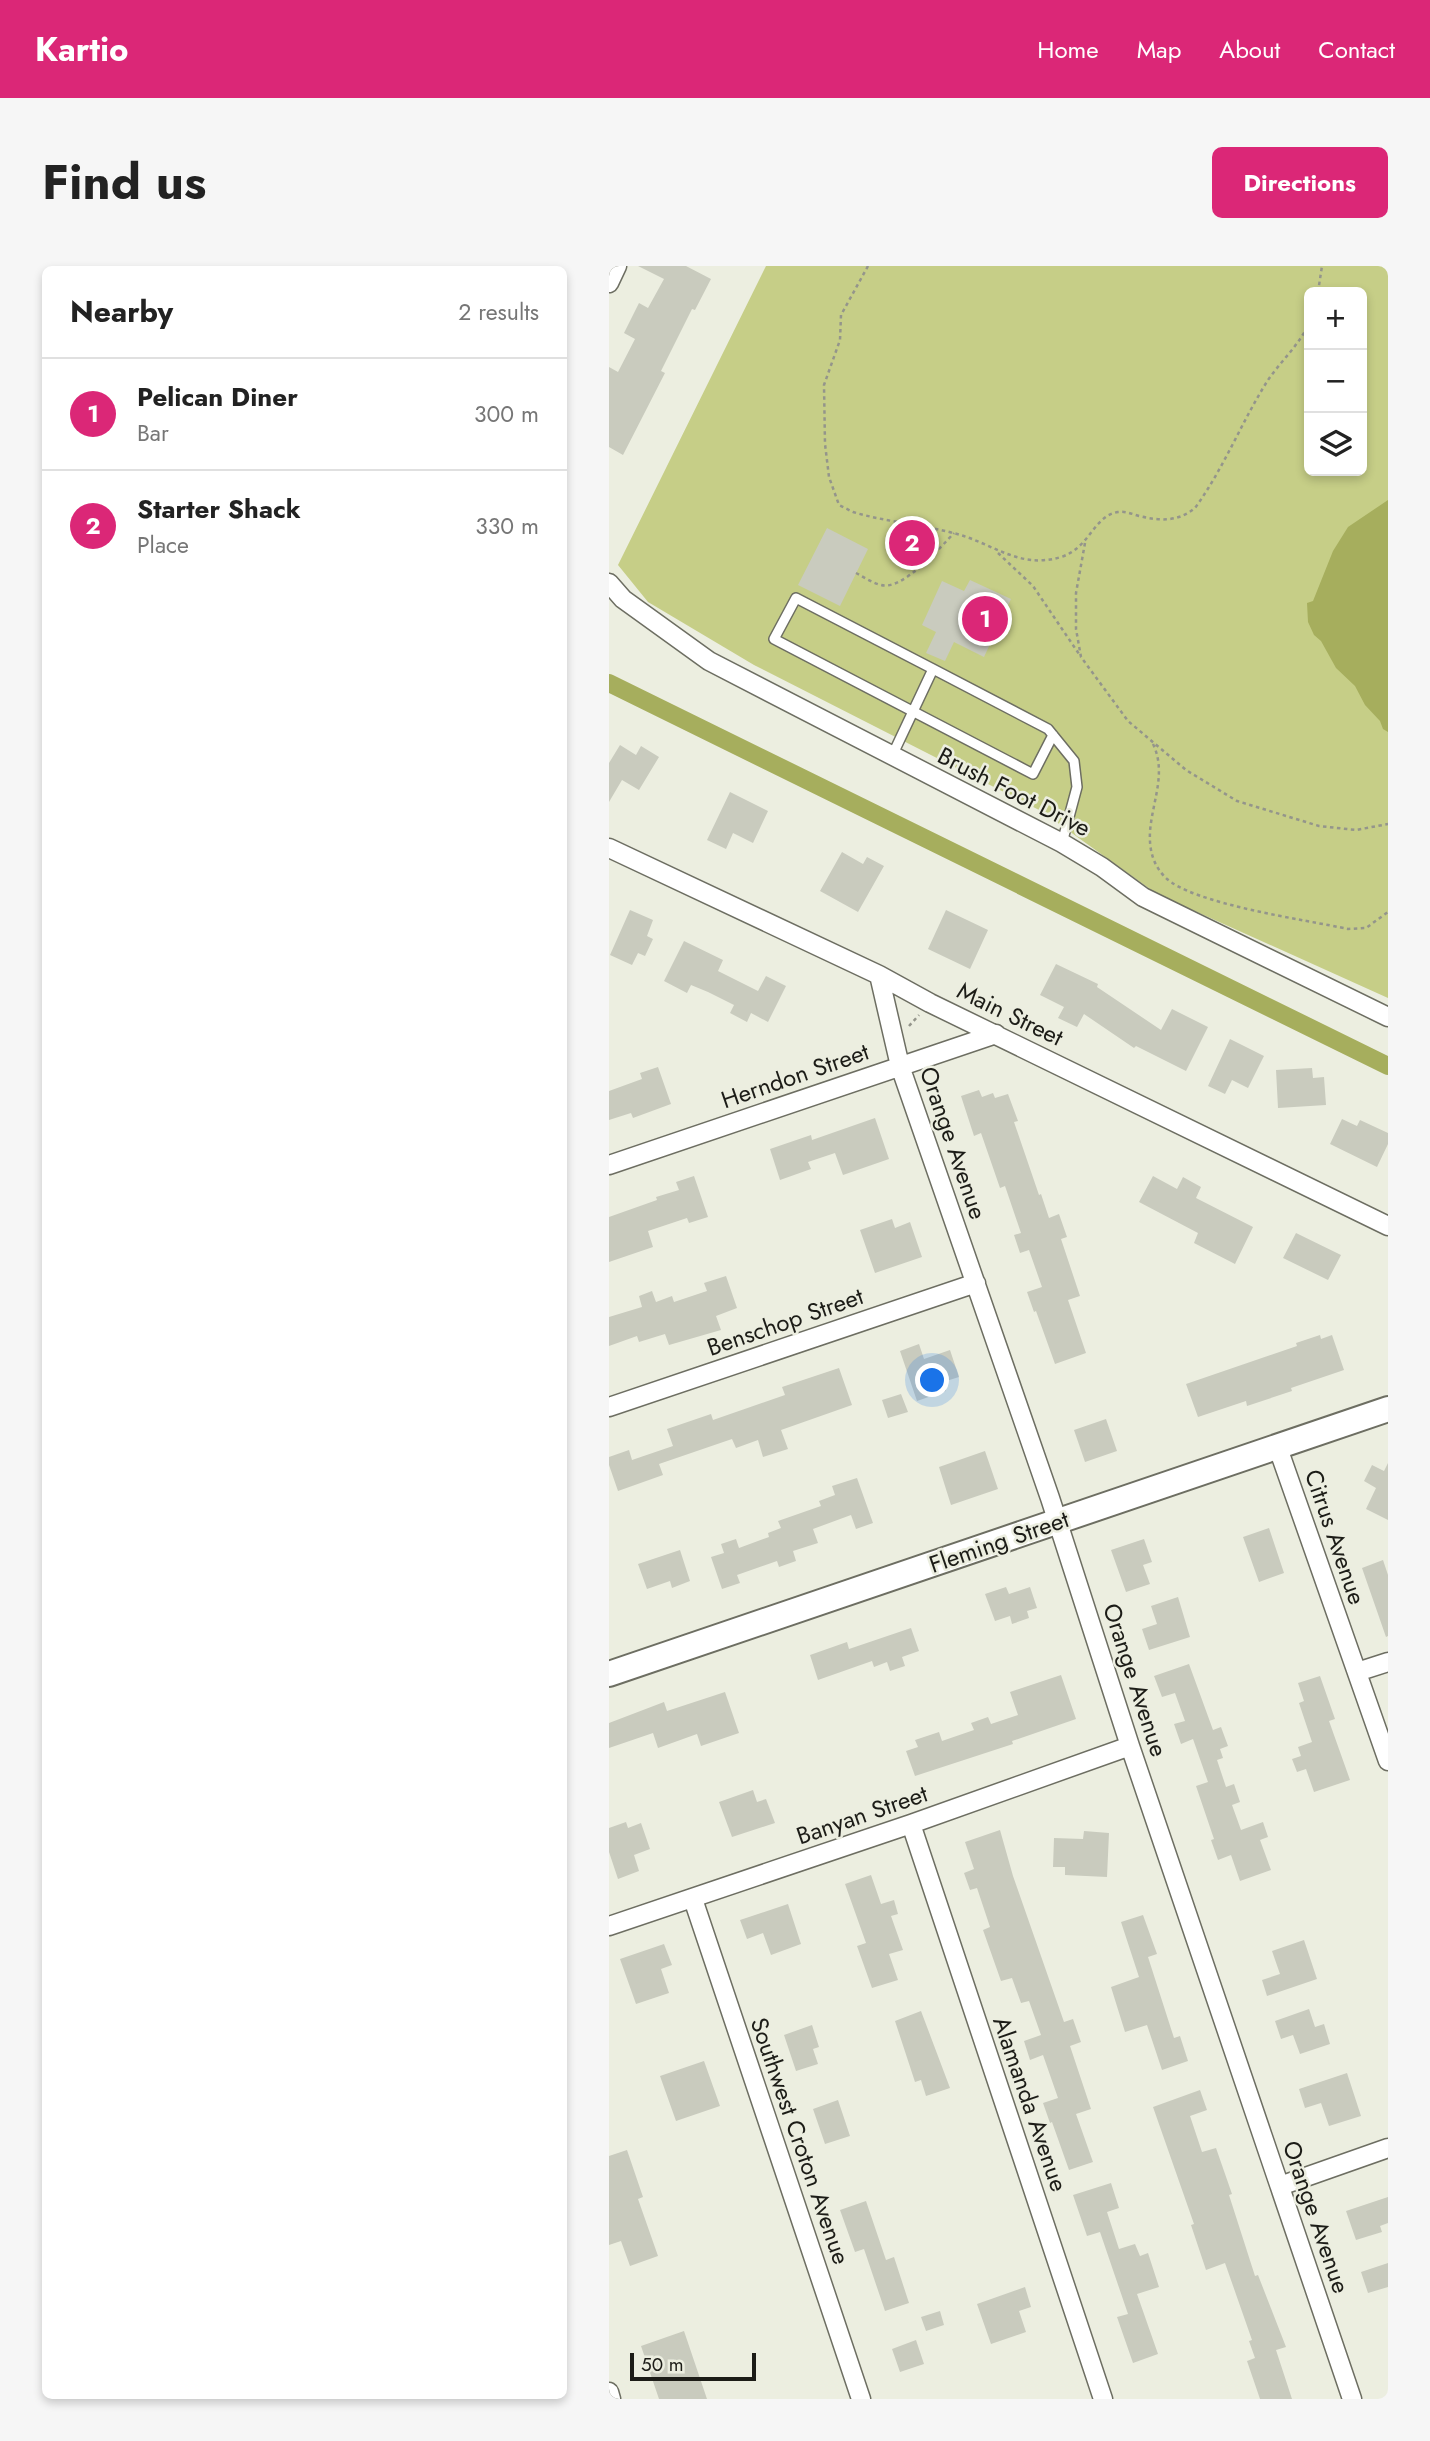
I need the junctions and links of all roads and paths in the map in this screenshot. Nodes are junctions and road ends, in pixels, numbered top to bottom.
1 (617, 266) edge
2 (868, 266) edge
3 (1322, 266) edge
4 (609, 282) edge
5 (1319, 287) edge
6 (1304, 333) edge
7 (902, 523) junction
8 (954, 533) junction
9 (1085, 543) junction
10 (995, 549) junction
11 (918, 567) junction
12 (856, 573) dead end
13 (609, 583) edge
14 (616, 598) edge
15 (1081, 657) junction
16 (933, 669) junction
17 (913, 712) junction
18 (1053, 735) junction
19 (1152, 741) junction
20 (891, 757) junction
21 (1388, 824) edge
22 (1062, 843) junction
23 (611, 853) edge
24 (1388, 912) edge
25 (879, 975) junction
26 (923, 1009) dead end
27 (1388, 1017) edge
28 (905, 1030) dead end
29 (996, 1034) junction
30 (900, 1066) junction
31 (609, 1165) edge
32 (1388, 1226) edge
33 (976, 1283) junction
34 (609, 1407) edge
35 (1388, 1409) edge
36 (1278, 1448) junction
37 (1058, 1522) junction
38 (1388, 1662) edge
39 (1357, 1672) junction
40 (609, 1674) edge
41 (1130, 1746) junction
42 (1388, 1761) edge
43 (911, 1824) junction
44 (692, 1899) junction
45 (609, 1926) edge
46 (1388, 2148) edge
47 (1280, 2186) junction
48 (609, 2392) edge
49 (611, 2399) edge
50 (862, 2399) edge
51 (1103, 2399) edge
52 (1352, 2399) edge

1 - 4 street
2 - 7 path
3 - 5 path
6 - 9 path
7 - 8 path
7 - 11 path
8 - 10 path
8 - 11 path
9 - 10 path
9 - 15 path
10 - 15 path
11 - 12 path
13 - 14 street, Brush Foot Drive
14 - 20 street, Brush Foot Drive
15 - 19 path
16 - 17 lane
16 - 17 lane
16 - 18 lane
17 - 18 lane
17 - 20 lane
18 - 22 lane
19 - 21 path
19 - 24 path
20 - 22 street, Brush Foot Drive
22 - 27 street, Brush Foot Drive
23 - 25 street, Main Street
25 - 29 street, Main Street
25 - 30 street, Orange Avenue
26 - 28 path
29 - 30 street, Herndon Street
29 - 32 street, Main Street
30 - 31 street, Herndon Street
30 - 33 street, Orange Avenue
33 - 34 street, Benschop Street
33 - 37 street, Orange Avenue
35 - 36 street, Fleming Street
36 - 37 street, Fleming Street
36 - 39 street, Citrus Avenue
37 - 40 street, Fleming Street
37 - 41 street, Orange Avenue
38 - 39 street
39 - 42 street, Citrus Avenue
41 - 43 street, Banyan Street
41 - 47 street, Orange Avenue
43 - 44 street, Banyan Street
43 - 51 street, Alamanda Avenue
44 - 45 street, Banyan Street
44 - 50 street, Southwest Croton Avenue
46 - 47 street
47 - 52 street, Orange Avenue
48 - 49 street

